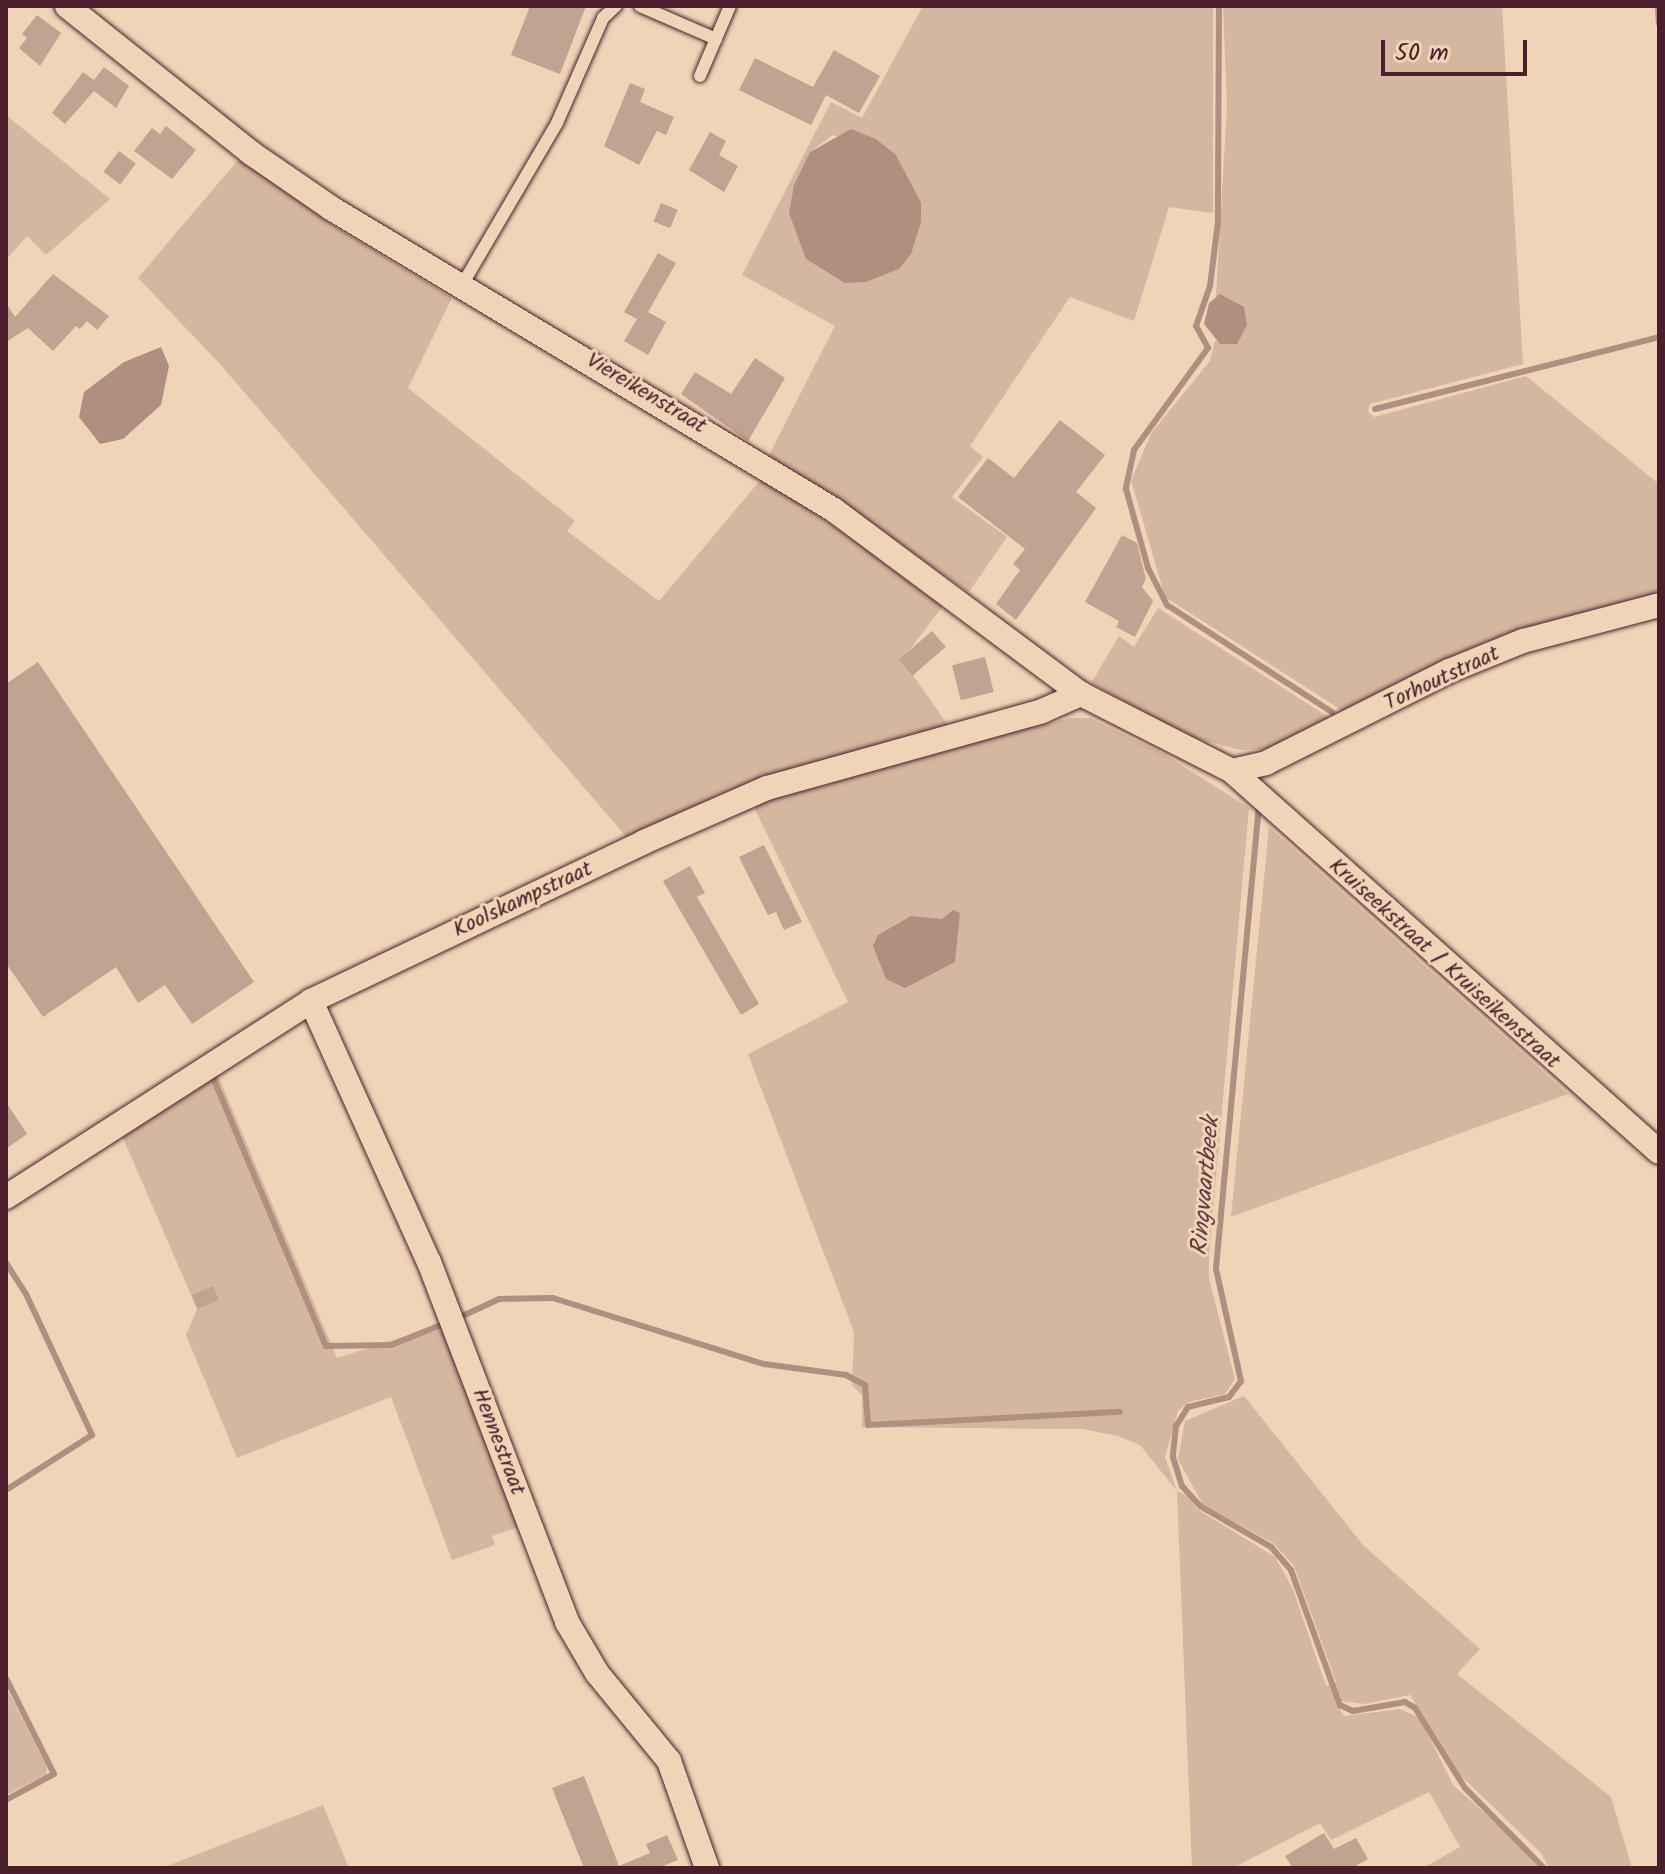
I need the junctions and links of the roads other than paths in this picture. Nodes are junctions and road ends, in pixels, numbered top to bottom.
1 (67, 6) edge
2 (616, 6) edge
3 (640, 6) edge
4 (730, 6) edge
5 (716, 39) junction
6 (700, 76) dead end
7 (462, 285) junction
8 (1659, 605) edge
9 (1081, 694) junction
10 (1232, 771) junction
11 (311, 1001) junction
12 (1659, 1152) edge
13 (6, 1197) edge
14 (707, 1868) edge

1 - 7 street, Viereikenstraat
2 - 7 lane
3 - 5 lane
4 - 5 lane
5 - 6 lane
7 - 9 street, Viereikenstraat
8 - 10 street, Torhoutstraat
9 - 10 street, Viereikenstraat
9 - 11 street, Koolskampstraat
10 - 12 street, Kruiseekstraat / Kruiseikenstraat
11 - 13 street, Koolskampstraat
11 - 14 street, Hennestraat

